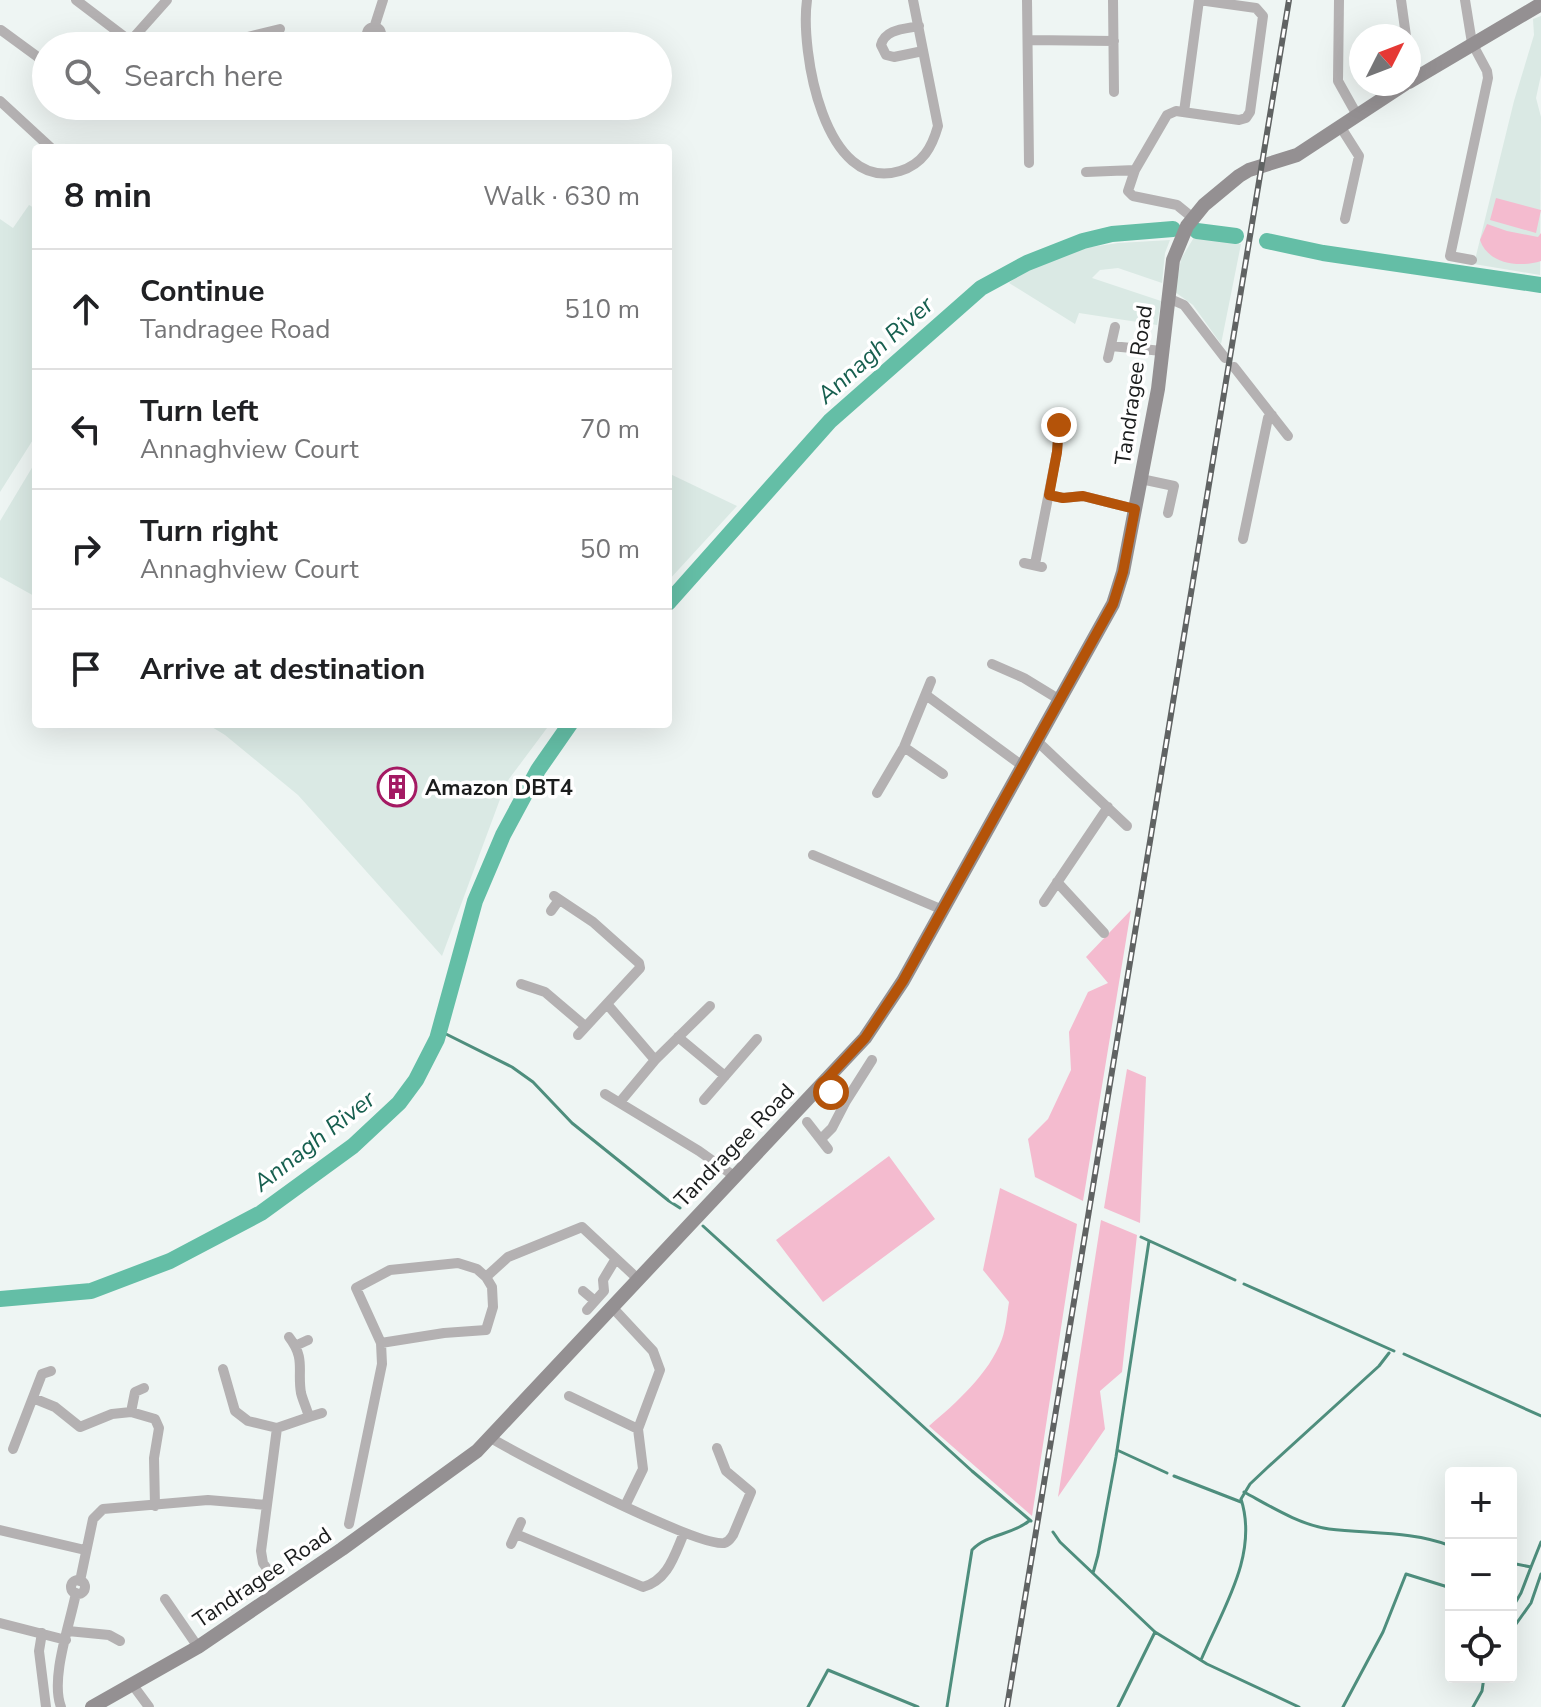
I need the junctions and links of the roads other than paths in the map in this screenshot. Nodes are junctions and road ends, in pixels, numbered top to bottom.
1 (76, 0) edge
2 (167, 0) edge
3 (383, 0) edge
4 (807, 0) edge
5 (913, 0) edge
6 (1027, 0) edge
7 (1113, 0) edge
8 (1199, 0) edge
9 (1339, 0) edge
10 (1401, 0) edge
11 (1465, 0) edge
12 (1541, 4) edge
13 (1404, 24) edge
14 (919, 26) junction
15 (280, 29) dead end
16 (1, 30) edge
17 (114, 32) edge
18 (139, 32) edge
19 (265, 32) edge
20 (369, 32) edge
21 (1028, 40) junction
22 (1114, 41) junction
23 (1472, 43) junction
24 (923, 51) junction
25 (32, 53) edge
26 (1421, 74) edge
27 (1114, 92) dead end
28 (1387, 96) edge
29 (0, 101) edge
30 (1184, 112) junction
31 (1357, 115) junction
32 (1340, 126) junction
33 (47, 144) edge
34 (1029, 163) dead end
35 (1135, 170) junction
36 (1091, 175) dead end
37 (1345, 219) dead end
38 (1190, 222) junction
39 (1472, 260) dead end
40 (1168, 298) junction
41 (1115, 327) dead end
42 (1111, 346) junction
43 (1162, 351) junction
44 (1108, 358) dead end
45 (1225, 358) dead end
46 (1234, 367) dead end
47 (1272, 415) junction
48 (1046, 423) dead end
49 (1288, 436) dead end
50 (1141, 479) junction
51 (1049, 495) junction
52 (1135, 509) junction
53 (1168, 513) dead end
54 (1243, 539) dead end
55 (1033, 565) dead end
56 (992, 664) dead end
57 (931, 681) dead end
58 (926, 695) junction
59 (1060, 700) junction
60 (1038, 742) junction
61 (904, 747) junction
62 (1024, 767) junction
63 (943, 774) dead end
64 (877, 793) dead end
65 (1108, 807) junction
66 (1127, 826) dead end
67 (813, 855) dead end
68 (1057, 882) junction
69 (1044, 902) dead end
70 (943, 910) junction
71 (551, 911) dead end
72 (1104, 933) dead end
73 (532, 972) dead end
74 (607, 1004) junction
75 (710, 1006) dead end
76 (678, 1037) junction
77 (740, 1037) dead end
78 (655, 1060) junction
79 (872, 1060) dead end
80 (725, 1076) junction
81 (847, 1076) dead end
82 (857, 1083) junction
83 (821, 1085) junction
84 (605, 1094) dead end
85 (704, 1100) dead end
86 (846, 1101) junction
87 (620, 1102) junction
88 (807, 1122) dead end
89 (821, 1139) junction
90 (828, 1149) dead end
91 (734, 1176) junction
92 (615, 1260) junction
93 (486, 1277) junction
94 (639, 1280) junction
95 (583, 1291) dead end
96 (595, 1301) junction
97 (612, 1307) junction
98 (587, 1310) dead end
99 (308, 1340) dead end
100 (381, 1343) junction
101 (32, 1367) dead end
102 (223, 1369) dead end
103 (135, 1388) dead end
104 (569, 1396) dead end
105 (33, 1398) junction
106 (131, 1412) junction
107 (322, 1413) dead end
108 (309, 1417) junction
109 (277, 1428) junction
110 (638, 1429) junction
111 (491, 1438) junction
112 (717, 1448) dead end
113 (13, 1449) dead end
114 (267, 1505) junction
115 (155, 1506) junction
116 (625, 1506) junction
117 (521, 1522) dead end
118 (349, 1524) dead end
119 (0, 1530) edge
120 (684, 1533) junction
121 (85, 1550) junction
122 (165, 1599) dead end
123 (228, 1607) dead end
124 (0, 1623) edge
125 (42, 1633) junction
126 (67, 1635) junction
127 (120, 1641) dead end
128 (198, 1647) junction
129 (132, 1684) junction
130 (46, 1707) edge
131 (61, 1707) edge
132 (92, 1707) edge
133 (149, 1707) edge

1 - 17 street
2 - 18 street
3 - 20 street
4 - 24 street
5 - 14 street
6 - 21 street
7 - 22 street
8 - 30 street
8 - 30 street
9 - 31 street
10 - 13 street
11 - 23 street
12 - 23 main road
14 - 24 street
14 - 24 street
15 - 19 street
16 - 25 street
21 - 22 street
21 - 34 street
22 - 27 street
23 - 26 main road
23 - 39 street
28 - 31 main road
29 - 33 street
30 - 35 street
31 - 32 main road
32 - 37 street
32 - 38 main road
35 - 36 street
35 - 38 street
38 - 40 main road, Tandragee Road
40 - 43 main road, Tandragee Road
40 - 45 street
41 - 42 street
42 - 43 street
42 - 44 street
43 - 50 main road, Tandragee Road
46 - 47 street
47 - 49 street
47 - 54 street
48 - 51 street
50 - 52 main road, Tandragee Road
50 - 53 street
51 - 52 street
51 - 55 street
52 - 59 main road, Tandragee Road
56 - 59 street
57 - 58 street
58 - 61 street
58 - 62 street
59 - 60 main road, Tandragee Road
60 - 62 main road, Tandragee Road
60 - 65 street
61 - 63 street
61 - 64 street
62 - 70 main road, Tandragee Road
65 - 66 street
65 - 68 street
67 - 70 street
68 - 69 street
68 - 72 street
70 - 83 main road, Tandragee Road
71 - 74 street
73 - 74 street
74 - 78 street
75 - 76 street
76 - 78 street
76 - 80 street
77 - 80 street
78 - 87 street
79 - 82 street
80 - 85 street
81 - 82 street
82 - 86 street
83 - 86 street
83 - 91 main road, Tandragee Road
84 - 87 street
86 - 89 street
87 - 91 street
88 - 89 street
89 - 90 street
91 - 94 main road, Tandragee Road
92 - 93 street
92 - 94 street
92 - 96 street
93 - 100 street
93 - 100 street
94 - 97 main road, Tandragee Road
95 - 96 street
96 - 98 street
97 - 110 street
97 - 111 main road, Tandragee Road
99 - 108 street
100 - 118 street
101 - 105 street
102 - 109 street
103 - 106 street
104 - 110 street
105 - 106 street
105 - 113 street
106 - 115 street
107 - 108 street
108 - 109 street
109 - 114 street
110 - 116 street
111 - 116 street
111 - 128 main road, Tandragee Road
112 - 120 street
114 - 115 street
114 - 123 street
115 - 121 street
116 - 120 street
117 - 120 street
119 - 121 street
121 - 126 street
122 - 128 street
124 - 125 street
125 - 126 street
125 - 130 street
126 - 127 street
126 - 131 street
128 - 129 main road, Tandragee Road
129 - 132 main road, Tandragee Road
129 - 133 street

